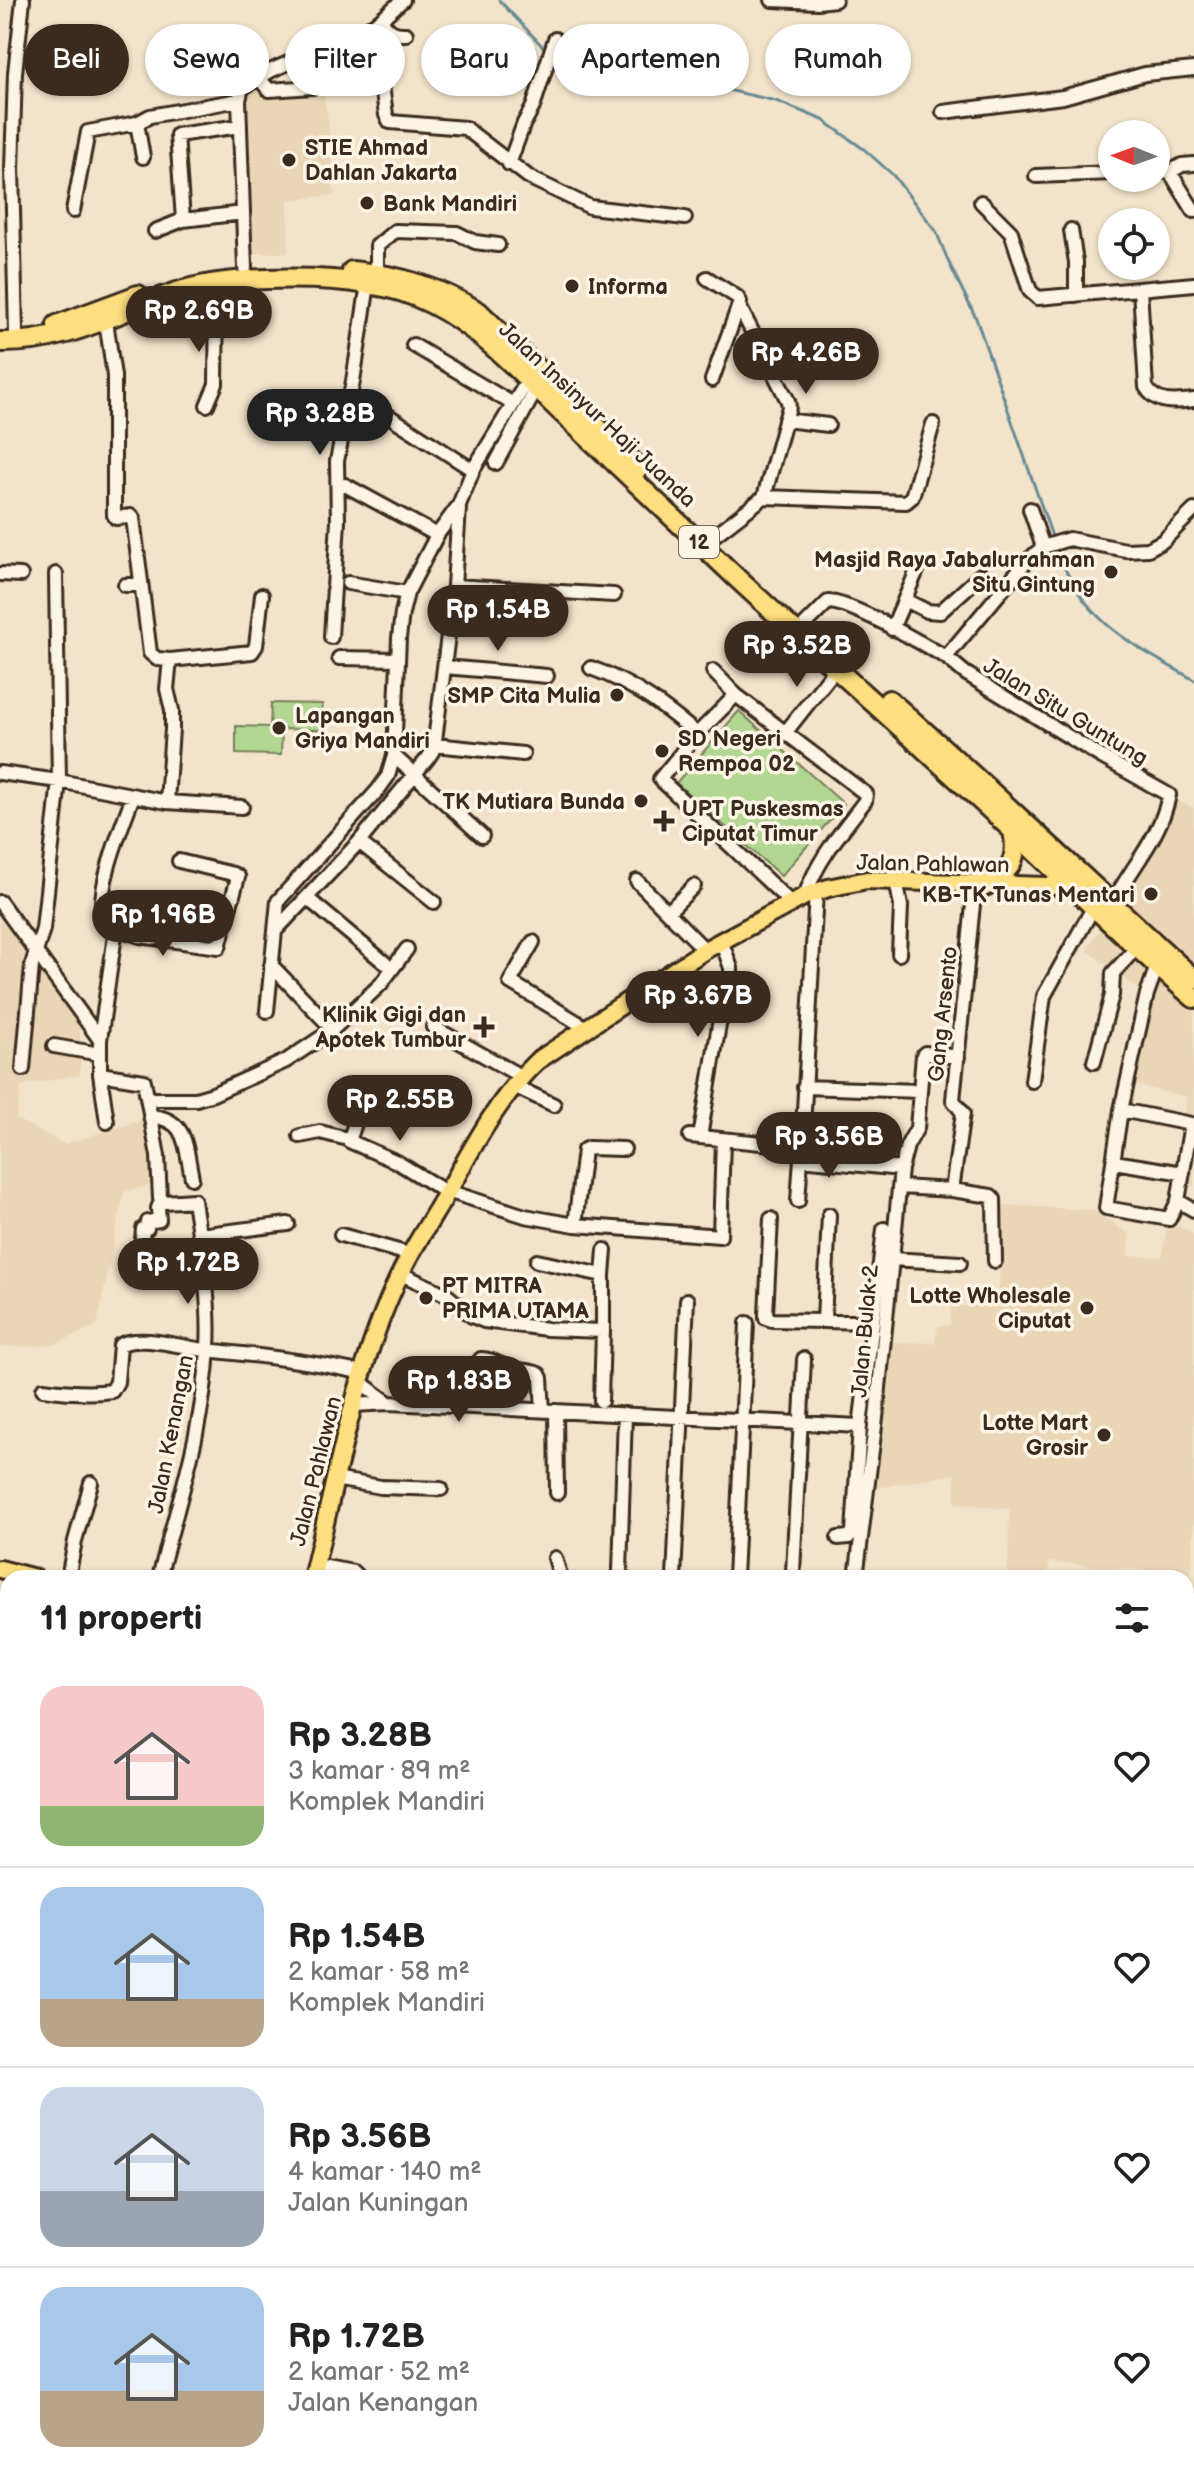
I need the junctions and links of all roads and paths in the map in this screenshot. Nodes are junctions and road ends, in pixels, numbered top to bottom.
1 (23, 0) edge
2 (403, 0) edge
3 (772, 0) edge
4 (835, 0) edge
5 (377, 22) junction
6 (406, 34) dead end
7 (553, 45) edge
8 (1194, 69) edge
9 (269, 72) edge
10 (240, 96) edge
11 (239, 100) junction
12 (943, 112) dead end
13 (137, 123) junction
14 (240, 126) junction
15 (143, 157) dead end
16 (509, 164) junction
17 (1194, 164) edge
18 (1170, 172) joint
19 (1098, 174) edge
20 (1036, 176) dead end
21 (981, 202) dead end
22 (73, 211) dead end
23 (1194, 211) edge
24 (243, 213) junction
25 (685, 218) dead end
26 (183, 220) junction
27 (1071, 230) dead end
28 (155, 231) dead end
29 (498, 245) dead end
30 (0, 260) edge
31 (14, 260) junction
32 (245, 268) junction
33 (372, 278) junction
34 (707, 278) dead end
35 (217, 283) junction
36 (1194, 284) edge
37 (1140, 289) junction
38 (1076, 295) junction
39 (740, 308) junction
40 (106, 321) junction
41 (8, 332) edge
42 (0, 342) edge
43 (413, 345) dead end
44 (712, 380) dead end
45 (532, 384) junction
46 (1194, 400) edge
47 (513, 404) junction
48 (207, 405) dead end
49 (378, 409) dead end
50 (785, 420) junction
51 (933, 424) dead end
52 (828, 425) dead end
53 (496, 463) dead end
54 (473, 470) junction
55 (345, 485) dead end
56 (764, 497) junction
57 (459, 505) junction
58 (1030, 509) dead end
59 (1194, 510) edge
60 (437, 535) junction
61 (711, 538) junction
62 (1045, 546) junction
63 (918, 568) dead end
64 (0, 574) edge
65 (56, 574) dead end
66 (21, 575) dead end
67 (981, 575) dead end
68 (348, 583) dead end
69 (125, 585) dead end
70 (141, 585) junction
71 (454, 586) junction
72 (407, 593) junction
73 (262, 595) dead end
74 (614, 595) dead end
75 (905, 600) junction
76 (805, 625) junction
77 (892, 629) junction
78 (331, 637) dead end
79 (946, 657) junction
80 (339, 658) dead end
81 (398, 659) junction
82 (170, 660) junction
83 (445, 667) junction
84 (837, 667) junction
85 (591, 668) dead end
86 (713, 671) dead end
87 (547, 676) dead end
88 (736, 695) junction
89 (785, 733) junction
90 (697, 734) junction
91 (435, 745) junction
92 (523, 754) dead end
93 (394, 756) junction
94 (0, 773) edge
95 (413, 775) junction
96 (59, 781) junction
97 (133, 796) junction
98 (167, 802) junction
99 (242, 807) dead end
100 (1013, 830) junction
101 (482, 836) dead end
102 (359, 842) junction
103 (179, 861) dead end
104 (896, 880) junction
105 (637, 881) dead end
106 (1076, 882) junction
107 (980, 885) junction
108 (694, 886) dead end
109 (804, 897) junction
110 (307, 898) junction
111 (0, 902) edge
112 (434, 902) dead end
113 (1112, 904) junction
114 (1093, 908) junction
115 (668, 912) junction
116 (116, 928) junction
117 (275, 931) junction
118 (721, 940) junction
119 (533, 942) dead end
120 (1137, 947) junction
121 (407, 949) dead end
122 (705, 950) junction
123 (37, 952) junction
124 (899, 954) dead end
125 (385, 963) dead end
126 (271, 965) junction
127 (1157, 966) junction
128 (1194, 979) edge
129 (1194, 998) edge
130 (267, 1011) dead end
131 (327, 1023) dead end
132 (433, 1027) dead end
133 (585, 1027) junction
134 (54, 1046) dead end
135 (100, 1047) junction
136 (958, 1057) junction
137 (1094, 1062) dead end
138 (23, 1069) dead end
139 (100, 1074) junction
140 (1032, 1081) dead end
141 (518, 1082) junction
142 (804, 1087) junction
143 (919, 1091) junction
144 (148, 1099) junction
145 (554, 1105) dead end
146 (391, 1107) dead end
147 (1121, 1110) junction
148 (150, 1116) junction
149 (107, 1122) dead end
150 (300, 1136) dead end
151 (348, 1139) junction
152 (723, 1140) junction
153 (624, 1149) dead end
154 (801, 1153) junction
155 (1114, 1162) junction
156 (901, 1169) junction
157 (1183, 1173) junction
158 (192, 1178) dead end
159 (900, 1187) junction
160 (952, 1190) junction
161 (447, 1191) junction
162 (161, 1201) junction
163 (798, 1201) dead end
164 (1178, 1201) junction
165 (1194, 1210) edge
166 (829, 1215) dead end
167 (771, 1219) dead end
168 (288, 1224) dead end
169 (575, 1225) junction
170 (884, 1229) dead end
171 (199, 1235) junction
172 (341, 1235) dead end
173 (605, 1250) dead end
174 (141, 1251) dead end
175 (409, 1254) junction
176 (891, 1259) junction
177 (537, 1261) dead end
178 (995, 1261) dead end
179 (960, 1263) dead end
180 (401, 1274) junction
181 (603, 1275) junction
182 (687, 1300) dead end
183 (824, 1321) junction
184 (873, 1322) junction
185 (747, 1323) dead end
186 (603, 1331) junction
187 (208, 1350) junction
188 (804, 1359) dead end
189 (507, 1367) dead end
190 (362, 1377) junction
191 (43, 1389) dead end
192 (601, 1401) dead end
193 (389, 1403) junction
194 (354, 1405) junction
195 (549, 1411) junction
196 (625, 1414) junction
197 (682, 1417) junction
198 (742, 1420) junction
199 (802, 1423) junction
200 (860, 1426) junction
201 (334, 1479) junction
202 (91, 1483) dead end
203 (441, 1489) dead end
204 (557, 1493) dead end
205 (838, 1538) dead end
206 (555, 1558) dead end
207 (70, 1570) edge
208 (161, 1570) edge
209 (314, 1570) edge
210 (559, 1570) edge
211 (620, 1570) edge
212 (674, 1570) edge
213 (735, 1570) edge
214 (793, 1570) edge
215 (857, 1570) edge

1 - 31 street
2 - 5 street
3 - 4 street
5 - 6 street
5 - 9 street
5 - 16 street
7 - 16 street
8 - 12 street
10 - 11 street
11 - 13 street
11 - 14 street
13 - 15 street
13 - 22 street
14 - 24 street
14 - 26 street
16 - 25 street
17 - 18 street
18 - 23 street
19 - 20 street
21 - 38 street
24 - 26 street
24 - 32 street
26 - 28 street
27 - 38 street
29 - 33 street
30 - 31 street
31 - 41 street
32 - 33 highway, Jalan Insinyur Haji Juanda / 12
32 - 41 highway, Jalan Insinyur Haji Juanda / 12
33 - 35 highway, Jalan Insinyur Haji Juanda / 12
33 - 45 highway, Jalan Insinyur Haji Juanda / 12
33 - 61 highway, Jalan Insinyur Haji Juanda / 12
33 - 78 street
34 - 39 street
35 - 40 highway, Jalan Insinyur Haji Juanda / 12
35 - 48 street
36 - 37 street
37 - 38 street
37 - 46 street
39 - 44 street
39 - 50 street
40 - 42 highway, Jalan Insinyur Haji Juanda / 12
40 - 70 street
43 - 47 street
45 - 47 street
45 - 53 street
45 - 84 highway, Jalan Insinyur Haji Juanda / 12
47 - 54 street
49 - 54 street
50 - 52 street
50 - 56 street
51 - 56 street
54 - 57 street
55 - 60 street
56 - 61 street
57 - 60 street
57 - 71 street
58 - 62 street
59 - 62 street
60 - 72 street
61 - 76 highway, Jalan Insinyur Haji Juanda / 12
62 - 79 street
63 - 75 street
64 - 66 street
65 - 96 street
67 - 75 street
68 - 72 street
69 - 70 street
70 - 82 street
71 - 74 street
71 - 83 street
72 - 81 street
73 - 82 street
75 - 77 street
76 - 77 street, Jalan Situ Guntung
76 - 106 highway, Jalan Insinyur Haji Juanda / 12
77 - 79 street, Jalan Situ Guntung
79 - 113 street, Jalan Situ Guntung
80 - 81 street
81 - 93 street
82 - 98 street
83 - 87 street
83 - 91 street
84 - 89 street
84 - 100 highway, Jalan Insinyur Haji Juanda / 12
85 - 90 street
86 - 88 street
88 - 89 street
88 - 90 street
89 - 109 street
90 - 109 street
91 - 92 street
91 - 95 street
93 - 95 street
93 - 117 street
94 - 96 street
95 - 101 street
95 - 102 street
96 - 97 street
96 - 123 street
97 - 98 street
97 - 116 street
98 - 99 street
100 - 106 highway, Jalan Insinyur Haji Juanda / 12
100 - 107 highway
102 - 110 street
102 - 112 street
103 - 116 street
104 - 107 main road, Jalan Pahlawan
104 - 109 main road, Jalan Pahlawan
104 - 124 street
105 - 115 street
106 - 107 main road, Jalan Pahlawan
106 - 113 highway, Jalan Insinyur Haji Juanda / 12
106 - 114 highway, Jalan Insinyur Haji Juanda / 12
107 - 136 street, Gang Arsento
108 - 115 street
109 - 118 main road, Jalan Pahlawan
109 - 142 street
110 - 117 street
110 - 125 street
111 - 123 street
113 - 128 highway, Jalan Insinyur Haji Juanda / 12
114 - 120 highway, Jalan Insinyur Haji Juanda / 12
114 - 140 street
115 - 122 street
116 - 135 street
117 - 126 street
118 - 122 main road, Jalan Pahlawan
118 - 152 street
119 - 133 street
120 - 127 highway, Jalan Insinyur Haji Juanda / 12
120 - 137 street
121 - 144 street
122 - 133 main road, Jalan Pahlawan
123 - 135 street
123 - 138 street
126 - 130 street
126 - 131 street
127 - 129 highway, Jalan Insinyur Haji Juanda / 12
127 - 147 street
132 - 141 street
133 - 141 main road, Jalan Pahlawan
134 - 135 street
135 - 139 street
136 - 143 street, Jalan Bulak 2
136 - 160 street, Gang Arsento
139 - 144 street
139 - 149 street
141 - 145 street
141 - 161 main road, Jalan Pahlawan
142 - 143 street
142 - 154 street
143 - 156 street, Jalan Bulak 2
144 - 148 street
146 - 151 street
147 - 155 street
147 - 157 street
148 - 158 street
148 - 162 street
150 - 151 street
151 - 161 street
152 - 154 street
152 - 169 street
153 - 169 street
154 - 156 street
154 - 163 street
155 - 157 street
155 - 164 street
156 - 159 street, Jalan Bulak 2
157 - 164 street
159 - 160 street
159 - 176 street, Jalan Bulak 2
160 - 178 street
161 - 169 street
161 - 175 main road, Jalan Pahlawan
162 - 171 street, Jalan Kenangan
162 - 174 street
164 - 165 street
166 - 183 street
167 - 183 street
168 - 171 street
170 - 184 street
171 - 187 street, Jalan Kenangan
172 - 175 street
173 - 181 street
175 - 180 main road, Jalan Pahlawan
176 - 179 street
176 - 215 street, Jalan Bulak 2
177 - 181 street
180 - 186 street
180 - 190 main road, Jalan Pahlawan
181 - 186 street
182 - 197 street
183 - 184 street
184 - 200 street
185 - 198 street
186 - 192 street
187 - 190 street
187 - 191 street
187 - 208 street, Jalan Kenangan
188 - 199 street
189 - 195 street
190 - 193 street
190 - 194 main road, Jalan Pahlawan
193 - 194 street
193 - 195 street
194 - 201 main road, Jalan Pahlawan
195 - 196 street
195 - 204 street
196 - 197 street
196 - 211 street
197 - 198 street
197 - 212 street
198 - 199 street
198 - 213 street
199 - 200 street
199 - 214 street
200 - 205 street
201 - 203 street
201 - 209 main road, Jalan Pahlawan
202 - 207 street
206 - 210 street

